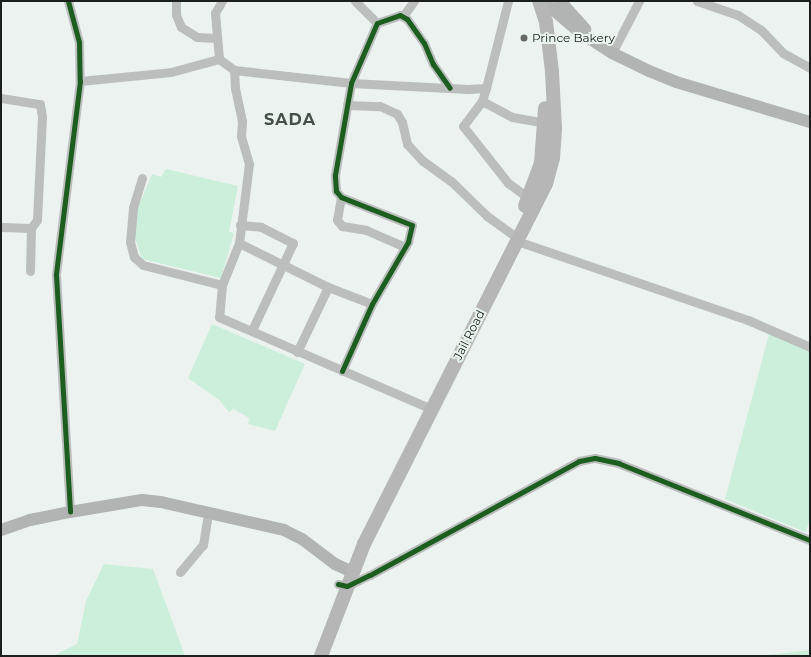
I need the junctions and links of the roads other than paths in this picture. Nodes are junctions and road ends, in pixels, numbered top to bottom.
1 (68, 1) edge
2 (176, 1) edge
3 (222, 1) edge
4 (355, 1) edge
5 (414, 1) edge
6 (508, 1) edge
7 (535, 1) edge
8 (539, 1) edge
9 (543, 1) edge
10 (560, 1) edge
11 (639, 1) edge
12 (697, 1) edge
13 (404, 16) junction
14 (377, 23) junction
15 (216, 38) junction
16 (613, 50) junction
17 (219, 59) junction
18 (810, 68) edge
19 (234, 70) junction
20 (80, 81) junction
21 (351, 82) junction
22 (450, 88) junction
23 (486, 88) junction
24 (1, 98) edge
25 (482, 101) junction
26 (347, 105) junction
27 (810, 122) edge
28 (545, 123) junction
29 (142, 178) dead end
30 (341, 197) junction
31 (529, 198) junction
32 (240, 225) junction
33 (1, 227) edge
34 (31, 228) junction
35 (514, 238) junction
36 (239, 243) junction
37 (405, 247) junction
38 (285, 266) junction
39 (30, 271) dead end
40 (222, 285) junction
41 (328, 286) junction
42 (372, 304) junction
43 (252, 330) junction
44 (810, 347) edge
45 (297, 352) junction
46 (342, 371) junction
47 (428, 407) junction
48 (70, 512) junction
49 (208, 512) junction
50 (1, 530) edge
51 (810, 540) edge
52 (180, 572) dead end
53 (345, 578) junction
54 (312, 656) edge
55 (321, 656) edge

1 - 20 street
2 - 15 street
3 - 15 street
4 - 14 street
5 - 13 street
6 - 23 street
7 - 28 main road, Jail Road
8 - 35 main road, Jail Road
9 - 16 street
10 - 16 street
11 - 16 street
12 - 18 street
13 - 14 street
13 - 22 street
14 - 21 street
15 - 17 street
16 - 27 street
17 - 19 street
17 - 20 street
19 - 21 street
19 - 32 street
20 - 48 street
21 - 22 street
21 - 26 street
22 - 23 street
23 - 25 street
24 - 34 street
25 - 28 street
25 - 31 street
26 - 30 street
26 - 35 street
28 - 31 main road, Jail Road
29 - 40 street
30 - 37 street
30 - 37 street
31 - 35 main road, Jail Road
32 - 36 street
32 - 38 street
33 - 34 street
34 - 39 street
35 - 44 street
35 - 47 main road, Jail Road
36 - 38 street
36 - 40 street
37 - 42 street
38 - 41 street
38 - 43 street
40 - 43 street
41 - 42 street
41 - 45 street
42 - 46 street
43 - 45 street
45 - 46 street
46 - 47 street
47 - 53 main road, Jail Road
48 - 49 street
48 - 50 street
49 - 52 street
49 - 53 street
51 - 53 street
53 - 54 main road, Jail Road
53 - 55 main road, Jail Road

